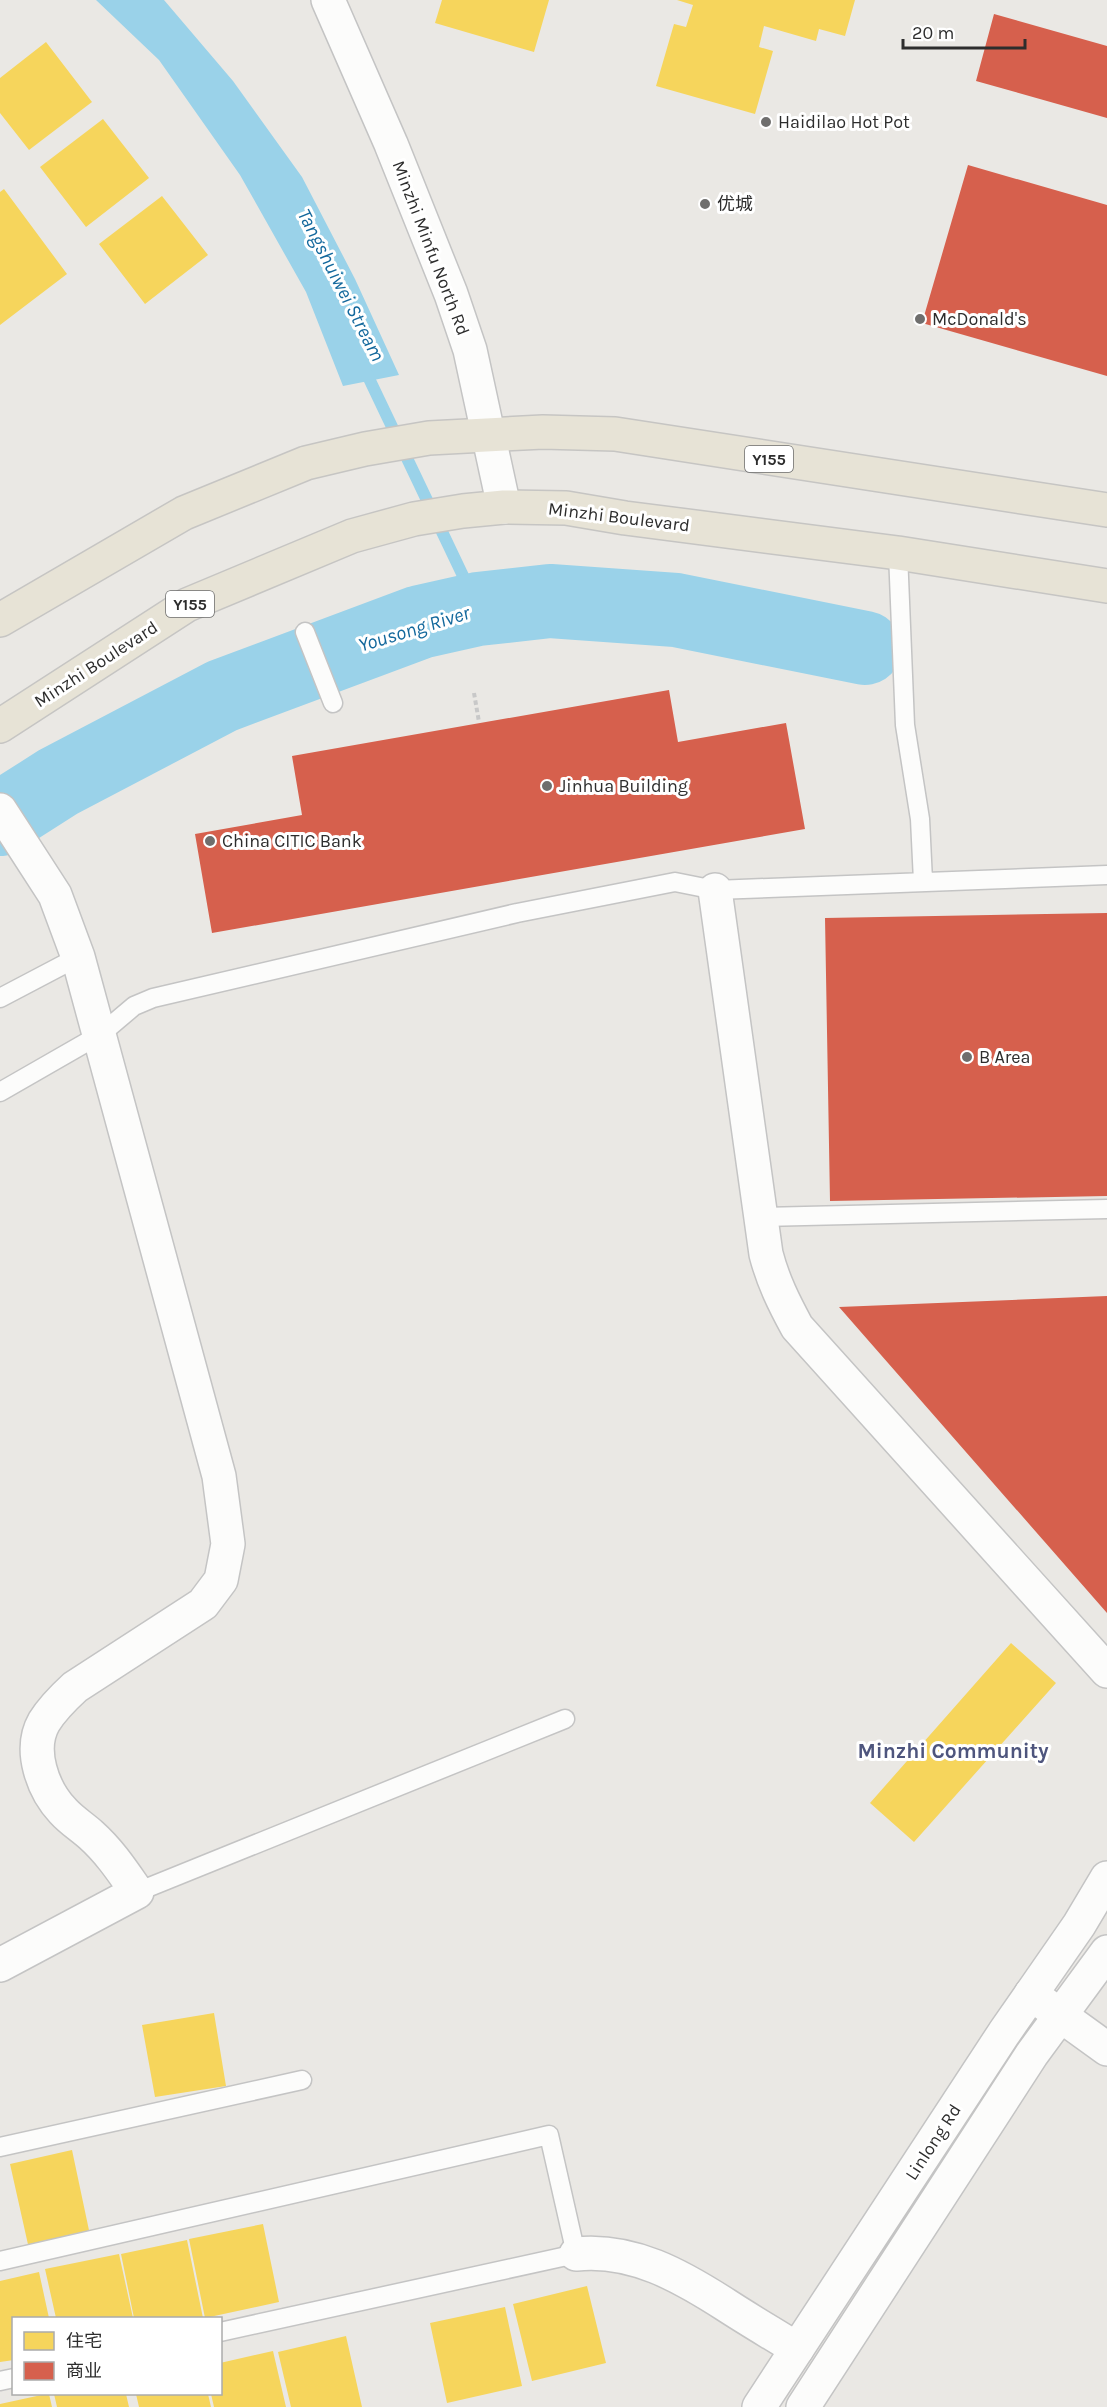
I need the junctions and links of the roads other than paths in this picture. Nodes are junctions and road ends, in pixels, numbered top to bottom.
1 (328, 0) edge
2 (489, 434) junction
3 (504, 507) junction
4 (1107, 510) edge
5 (898, 553) junction
6 (1107, 586) edge
7 (0, 620) edge
8 (305, 632) dead end
9 (333, 703) dead end
10 (0, 726) edge
11 (0, 810) edge
12 (1107, 875) edge
13 (923, 881) junction
14 (715, 890) junction
15 (78, 957) junction
16 (0, 998) edge
17 (101, 1034) junction
18 (0, 1092) edge
19 (1107, 1209) edge
20 (761, 1217) junction
21 (1107, 1671) edge
22 (565, 1719) dead end
23 (1107, 1878) edge
24 (137, 1892) junction
25 (1107, 1952) edge
26 (0, 1965) edge
27 (1030, 1994) junction
28 (1059, 2015) junction
29 (1107, 2049) edge
30 (302, 2080) dead end
31 (0, 2147) edge
32 (576, 2254) junction
33 (0, 2261) edge
34 (222, 2332) edge
35 (797, 2349) junction
36 (759, 2407) edge
37 (803, 2407) edge

1 - 2 street, Minzhi Minfu North Rd
2 - 3 street, Minzhi Minfu North Rd
2 - 4 main road, Y155
2 - 7 main road, Y155
3 - 5 main road, Minzhi Boulevard / Y155
3 - 10 main road, Minzhi Boulevard / Y155
5 - 6 main road, Minzhi Boulevard / Y155
5 - 13 lane
8 - 9 lane
11 - 15 street
12 - 13 lane
13 - 14 lane
14 - 17 lane
14 - 20 street
15 - 16 lane
15 - 17 street
17 - 18 lane
17 - 24 street
19 - 20 lane
20 - 21 street
22 - 24 lane
23 - 27 street, Linlong Rd
24 - 26 street
25 - 28 street, Linlong Rd
27 - 28 street
27 - 35 street, Linlong Rd
28 - 29 street
28 - 37 street, Linlong Rd
30 - 31 lane
32 - 33 lane
32 - 34 lane
32 - 35 street
35 - 36 street, Linlong Rd

